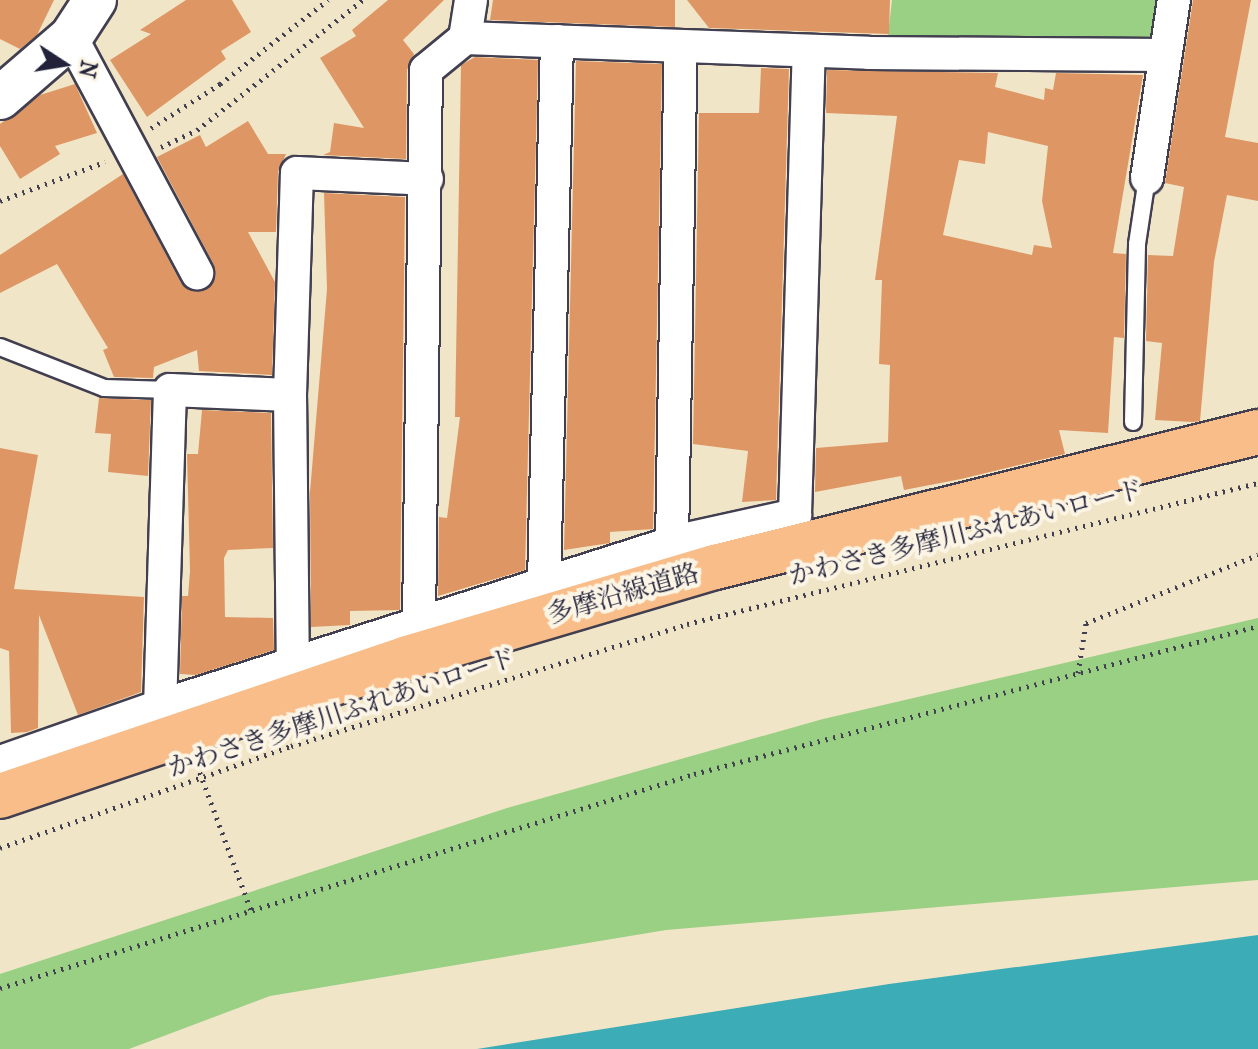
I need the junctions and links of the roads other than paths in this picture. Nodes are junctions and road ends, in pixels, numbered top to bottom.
1 (95, 0) edge
2 (471, 0) edge
3 (1174, 0) edge
4 (71, 37) junction
5 (465, 38) junction
6 (557, 41) junction
7 (681, 46) junction
8 (809, 51) junction
9 (1164, 55) junction
10 (0, 98) edge
11 (1147, 178) joint
12 (427, 179) junction
13 (197, 273) dead end
14 (0, 347) edge
15 (170, 390) junction
16 (290, 395) junction
17 (1133, 422) dead end
18 (1258, 432) edge
19 (672, 543) junction
20 (544, 584) junction
21 (419, 624) junction
22 (293, 678) junction
23 (160, 706) junction
24 (0, 762) edge
25 (0, 796) edge

1 - 4 street
2 - 5 street
3 - 9 street
4 - 10 street
4 - 13 street
5 - 6 street
5 - 12 street
6 - 7 street
6 - 20 street
7 - 8 street
7 - 19 street
8 - 9 street
8 - 19 street
9 - 11 street
11 - 17 lane
12 - 16 street
12 - 21 street
14 - 15 lane
15 - 16 street
15 - 23 street
16 - 22 street
18 - 22 main road, 多摩沿線道路
19 - 20 street
20 - 21 street
21 - 22 street
22 - 23 street
22 - 25 main road, 多摩沿線道路
23 - 24 street

